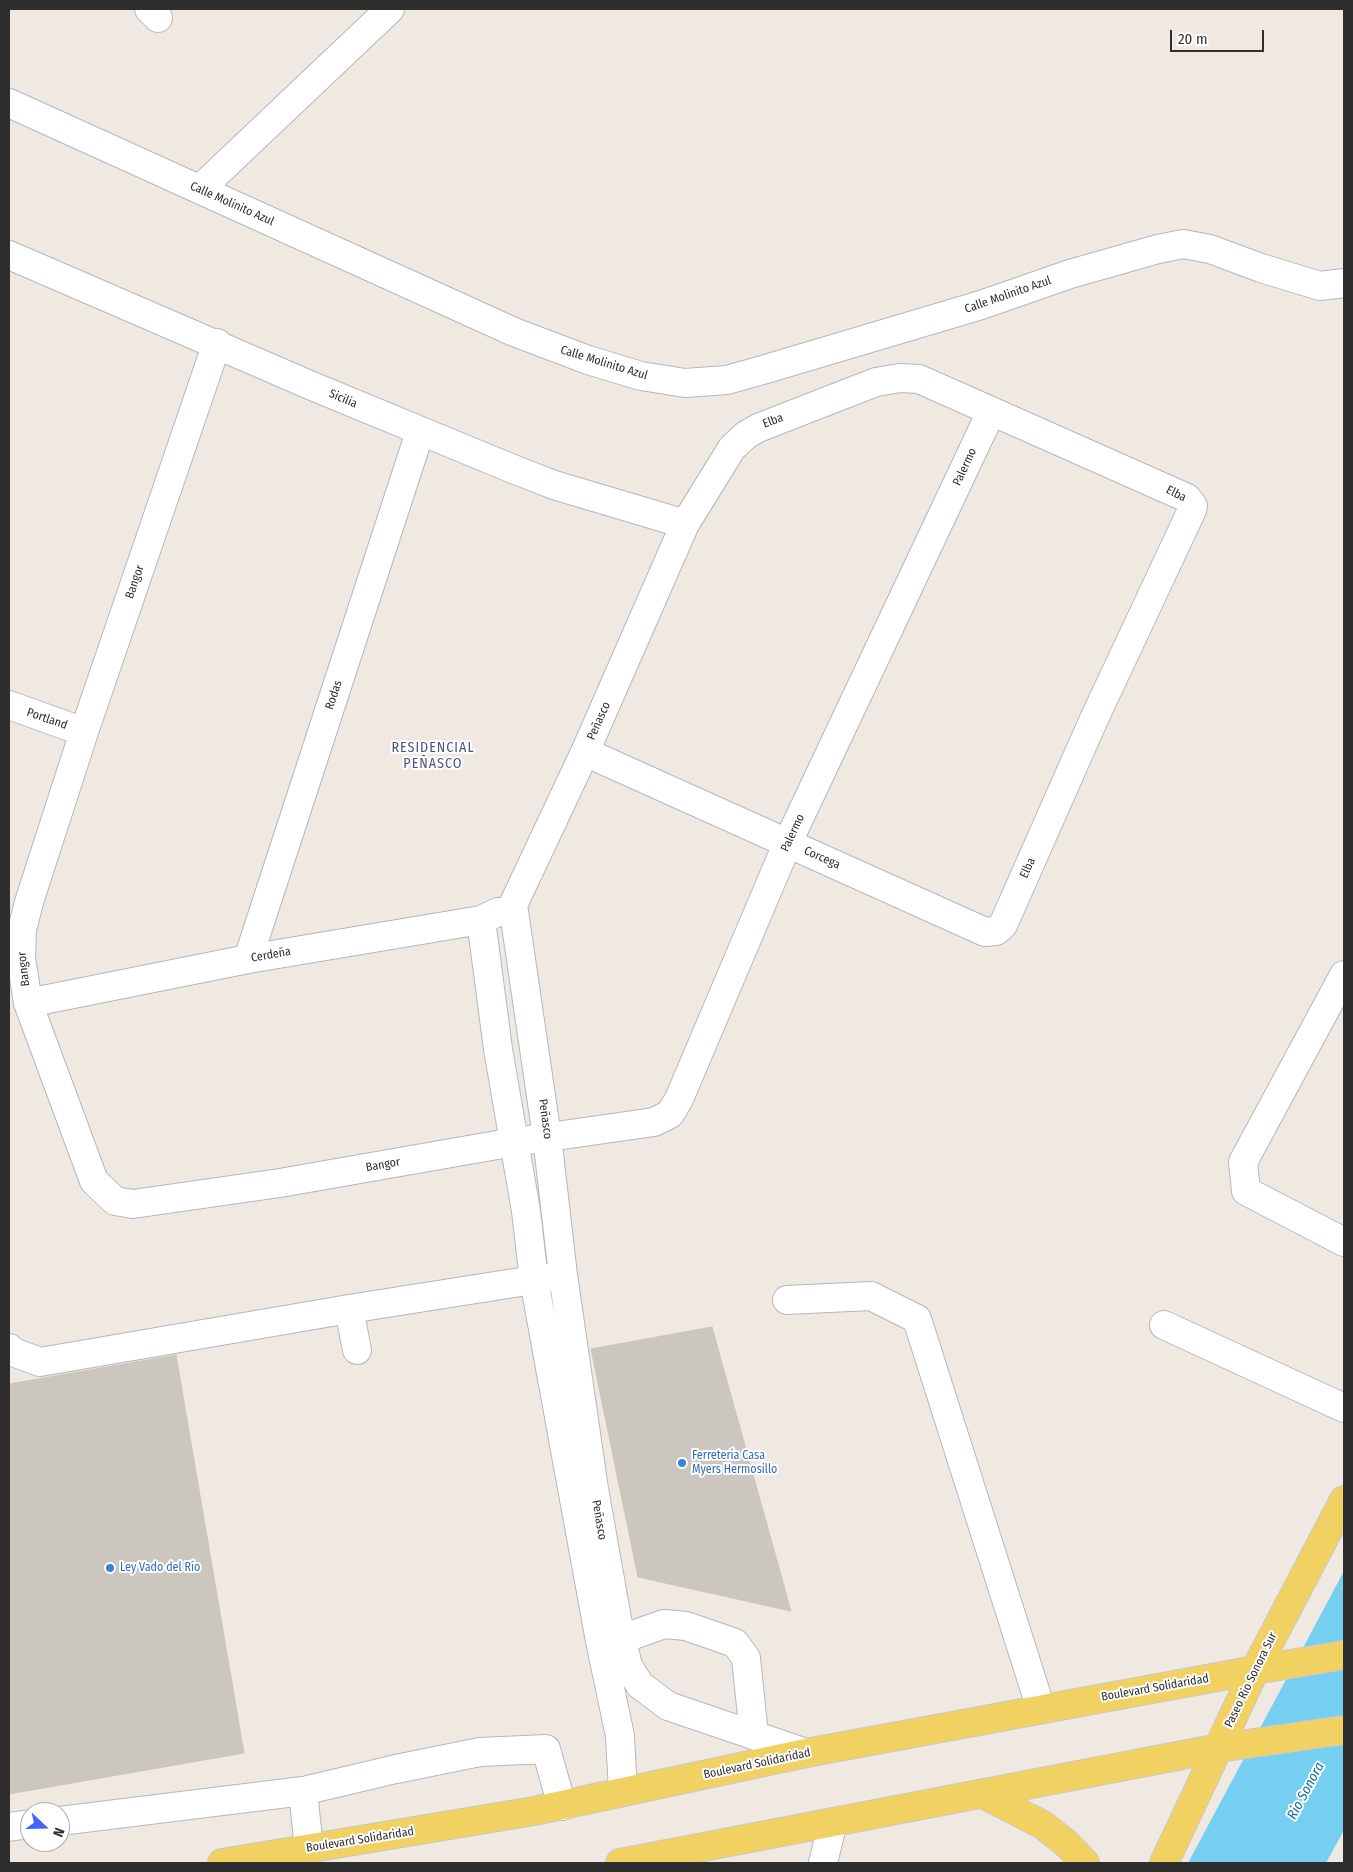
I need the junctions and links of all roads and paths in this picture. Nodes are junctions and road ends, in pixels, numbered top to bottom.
1 (390, 9) edge
2 (9, 103) edge
3 (200, 189) junction
4 (9, 255) edge
5 (1344, 283) edge
6 (217, 343) junction
7 (992, 412) junction
8 (758, 428) joint
9 (420, 432) junction
10 (685, 524) junction
11 (9, 705) edge
12 (84, 732) junction
13 (585, 752) junction
14 (788, 842) junction
15 (513, 905) junction
16 (481, 920) junction
17 (1003, 925) joint
18 (248, 959) junction
19 (1344, 975) edge
20 (28, 1003) junction
21 (547, 1137) junction
22 (514, 1142) junction
23 (1344, 1242) edge
24 (563, 1275) junction
25 (534, 1280) junction
26 (787, 1300) dead end
27 (349, 1309) junction
28 (1164, 1325) dead end
29 (9, 1348) edge
30 (357, 1350) dead end
31 (1344, 1408) edge
32 (583, 1490) junction
33 (1344, 1500) edge
34 (622, 1639) junction
35 (1344, 1655) edge
36 (618, 1669) junction
37 (1255, 1670) junction
38 (1041, 1709) junction
39 (1344, 1730) edge
40 (754, 1735) junction
41 (1225, 1747) junction
42 (806, 1753) junction
43 (303, 1790) junction
44 (623, 1792) junction
45 (983, 1794) junction
46 (562, 1806) junction
47 (70, 1820) edge
48 (833, 1822) junction
49 (309, 1849) junction
50 (222, 1863) edge
51 (620, 1863) edge
52 (823, 1863) edge
53 (1085, 1863) edge
54 (1164, 1863) edge

1 - 3 street
2 - 3 street, Calle Molinito Azul
3 - 5 street, Calle Molinito Azul
4 - 6 street, Sicilia
6 - 9 street, Sicilia
6 - 12 street, Bangor
7 - 8 street, Elba
7 - 14 street, Palermo
7 - 17 street, Elba
8 - 10 street, Peñasco
9 - 10 street, Sicilia
9 - 18 street, Rodas
10 - 13 street, Peñasco
11 - 12 street, Portland
12 - 20 street, Bangor
13 - 14 street, Corcega
13 - 15 street, Peñasco
14 - 17 street, Corcega
14 - 21 street, Palermo
15 - 16 street, Cerdeña
15 - 21 street, Peñasco
16 - 18 street, Cerdeña
16 - 22 street, Peñasco
18 - 20 street, Cerdeña
19 - 23 street
20 - 22 street, Bangor
21 - 22 street, Palermo
21 - 24 street, Peñasco
22 - 25 street, Peñasco
24 - 25 street
24 - 32 street, Peñasco
25 - 27 street
25 - 32 street, Peñasco
26 - 38 street
27 - 29 street
27 - 30 street
28 - 31 street
32 - 34 street, Peñasco
32 - 36 street, Peñasco
33 - 37 main road, Paseo Rio Sonora Sur
34 - 36 street, Peñasco
34 - 40 street
35 - 37 main road, Boulevard Solidaridad
36 - 40 street, Peñasco
36 - 44 street, Peñasco
37 - 38 main road, Boulevard Solidaridad
37 - 41 main road, Paseo Rio Sonora Sur
38 - 42 main road, Boulevard Solidaridad
39 - 41 main road
40 - 42 street, Peñasco
41 - 45 main road
41 - 54 main road, Paseo Rio Sonora Sur
42 - 44 main road, Boulevard Solidaridad
43 - 46 street
43 - 47 street
43 - 49 street
44 - 46 main road, Boulevard Solidaridad
45 - 48 main road
45 - 53 main road
46 - 49 main road, Boulevard Solidaridad
48 - 51 main road
48 - 52 street
49 - 50 main road, Boulevard Solidaridad

